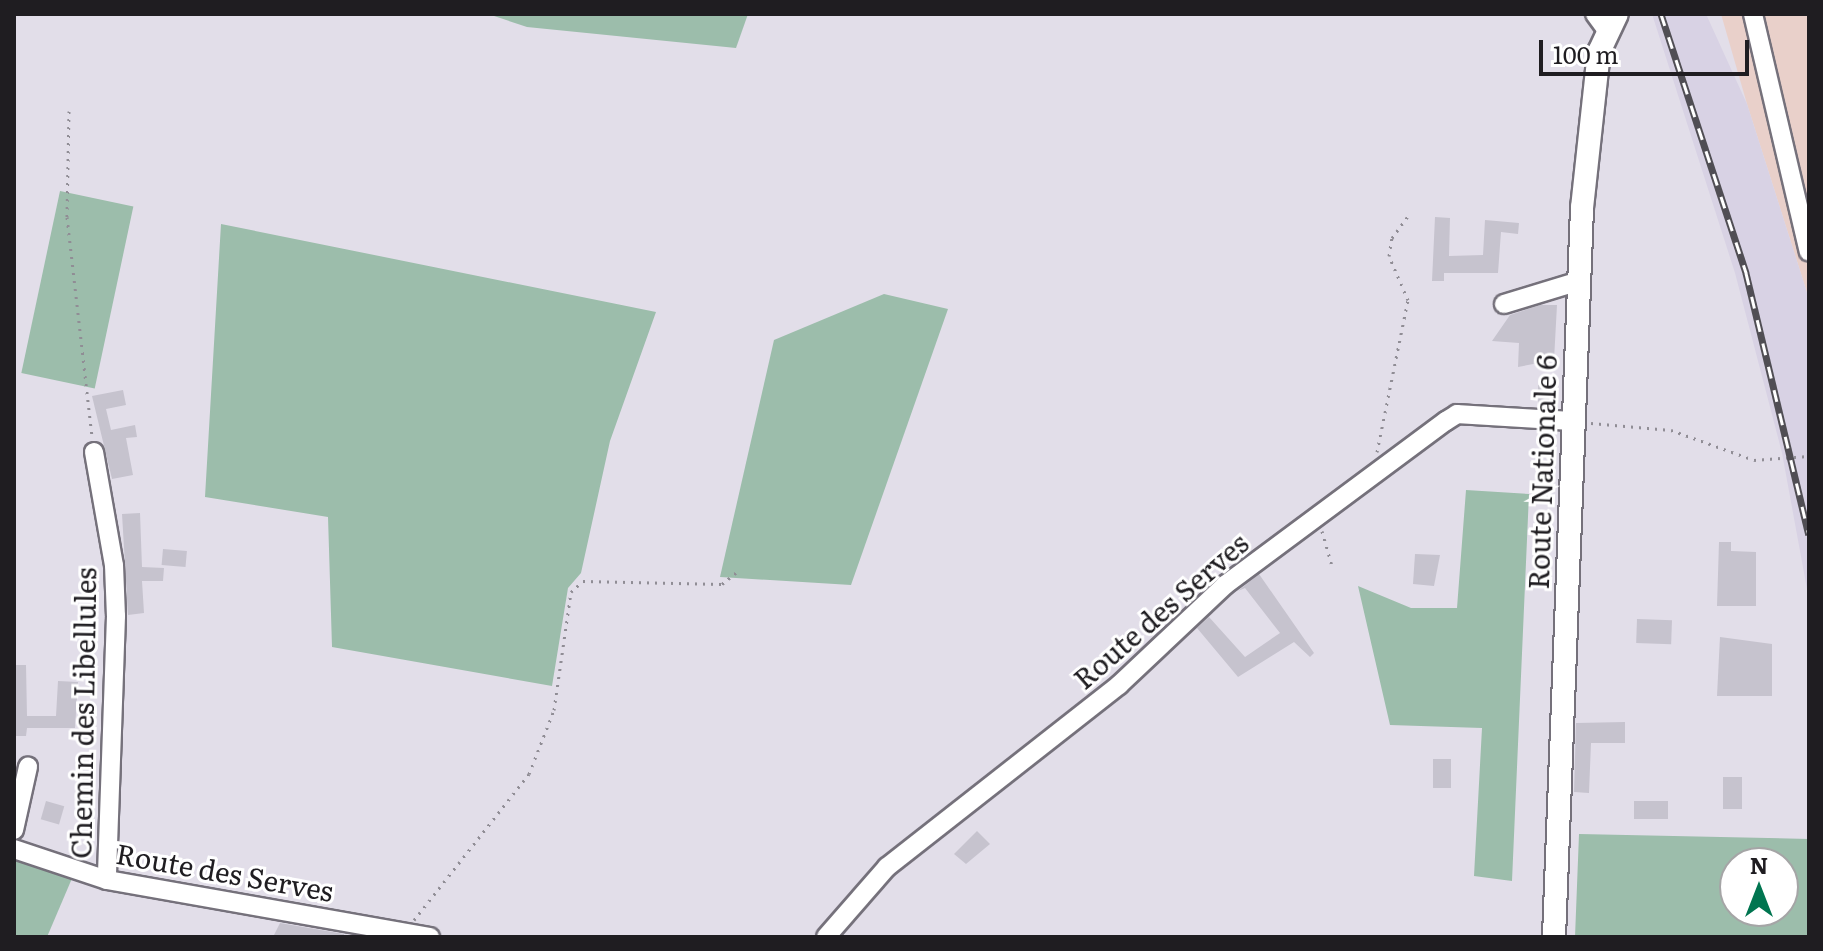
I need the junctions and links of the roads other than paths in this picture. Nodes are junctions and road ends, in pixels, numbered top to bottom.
1 (1753, 14) edge
2 (1607, 20) edge
3 (1809, 252) edge
4 (1579, 281) junction
5 (1504, 304) dead end
6 (1571, 421) junction
7 (94, 452) road end
8 (28, 767) dead end
9 (14, 830) edge
10 (14, 849) edge
11 (107, 880) junction
12 (430, 937) edge
13 (826, 937) edge
14 (1554, 937) edge

1 - 3 street
2 - 4 main road, Route Nationale 6
4 - 5 street
4 - 6 main road, Route Nationale 6
6 - 13 street, Route des Serves
6 - 14 main road, Route Nationale 6
7 - 11 street, Chemin des Libellules
8 - 9 street
10 - 11 street, Route des Serves
11 - 12 street, Route des Serves

